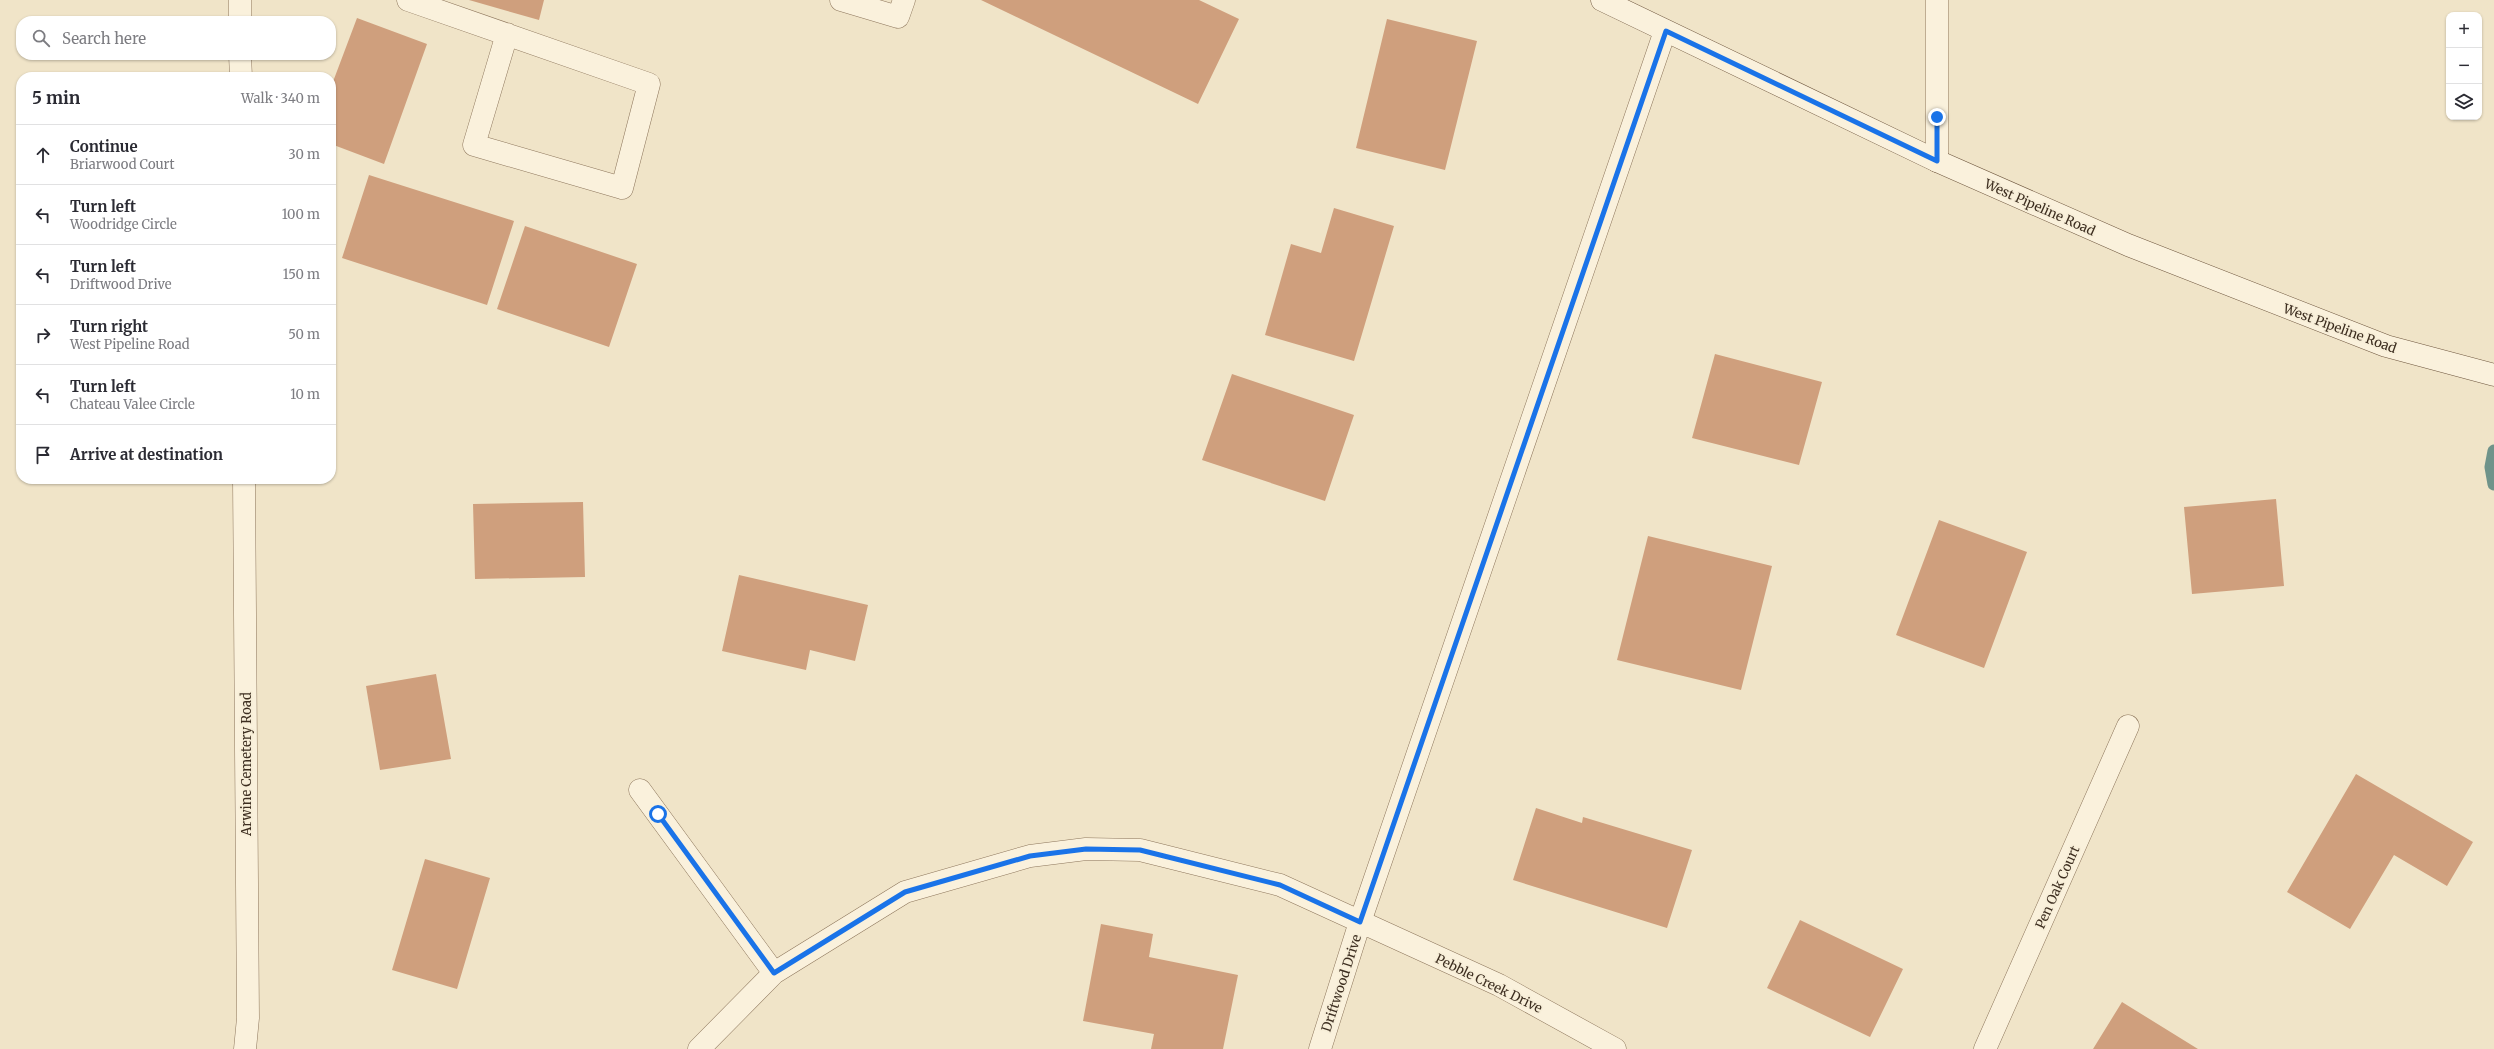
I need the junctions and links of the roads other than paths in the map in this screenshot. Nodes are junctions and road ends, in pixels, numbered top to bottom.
1 (240, 0) edge
2 (408, 0) edge
3 (841, 0) edge
4 (904, 0) edge
5 (1602, 0) edge
6 (1937, 0) edge
7 (240, 16) edge
8 (1666, 31) junction
9 (507, 34) junction
10 (240, 60) edge
11 (241, 72) edge
12 (1937, 161) junction
13 (2494, 375) edge
14 (244, 484) edge
15 (2128, 726) dead end
16 (640, 790) dead end
17 (1360, 922) junction
18 (774, 973) junction
19 (245, 1049) edge
20 (699, 1049) edge
21 (1320, 1049) edge
22 (1615, 1049) edge
23 (1986, 1049) edge

1 - 7 street
2 - 9 street
3 - 4 street
5 - 8 street, West Pipeline Road
6 - 12 street
8 - 12 street, West Pipeline Road
8 - 17 street, Driftwood Drive
9 - 9 street
10 - 11 street
12 - 13 street, West Pipeline Road
14 - 19 street, Arwine Cemetery Road
15 - 23 street, Pen Oak Court
16 - 18 street
17 - 18 street, Pebble Creek Drive
17 - 21 street, Driftwood Drive
17 - 22 street, Pebble Creek Drive
18 - 20 street, Pebble Creek Drive

